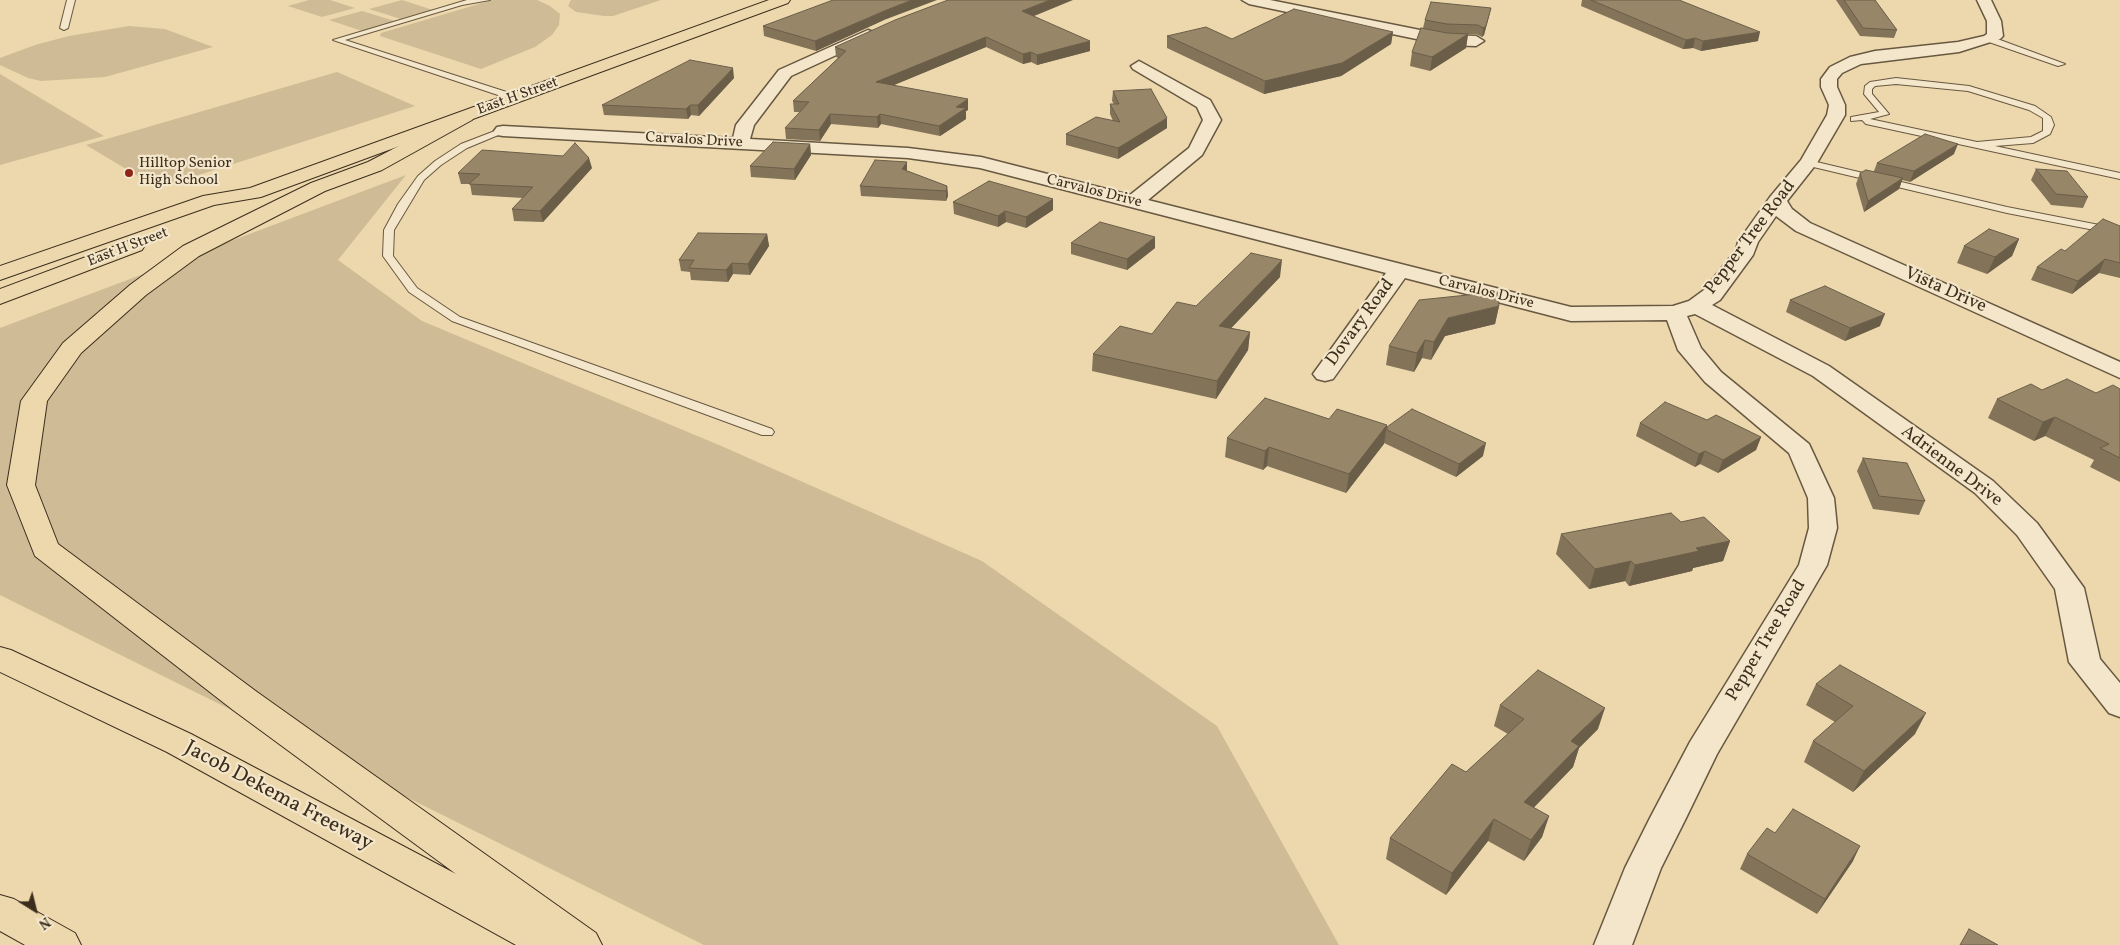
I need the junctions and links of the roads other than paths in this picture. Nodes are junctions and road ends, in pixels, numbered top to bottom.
1 (71, 0) edge
2 (486, 0) edge
3 (783, 0) edge
4 (1249, 0) edge
5 (1984, 0) edge
6 (64, 28) dead end
7 (884, 28) edge
8 (1989, 39) junction
9 (1476, 42) dead end
10 (2061, 64) dead end
11 (1138, 66) dead end
12 (516, 98) junction
13 (1836, 115) junction
14 (466, 116) junction
15 (1854, 119) junction
16 (503, 131) joint
17 (740, 144) junction
18 (1976, 145) junction
19 (1808, 163) junction
20 (2120, 176) edge
21 (254, 193) junction
22 (1777, 201) junction
23 (1133, 202) junction
24 (2120, 232) edge
25 (1398, 272) junction
26 (0, 273) edge
27 (0, 297) edge
28 (1686, 310) junction
29 (2120, 371) edge
30 (1324, 374) dead end
31 (767, 432) dead end
32 (0, 658) edge
33 (2120, 705) edge
34 (0, 911) edge
35 (61, 945) edge
36 (552, 945) edge
37 (582, 945) edge
38 (1613, 945) edge

1 - 6 lane
2 - 12 lane
3 - 12 main road, East H Street
4 - 9 street
5 - 8 street
7 - 17 street
8 - 10 lane
8 - 13 street
11 - 23 street
12 - 14 main road, East H Street
13 - 15 lane
13 - 19 street, Pepper Tree Road
14 - 21 main road, East H Street
14 - 37 main road
15 - 18 lane
15 - 18 lane
16 - 17 street, Carvalos Drive
16 - 31 lane
17 - 23 street, Carvalos Drive
18 - 20 lane
19 - 22 street, Pepper Tree Road
19 - 24 lane
21 - 26 main road, East H Street
21 - 27 main road, East H Street
22 - 28 street, Pepper Tree Road
22 - 29 street, Vista Drive
23 - 25 street, Carvalos Drive
25 - 28 street, Carvalos Drive
25 - 30 street, Dovary Road
28 - 33 street, Adrienne Drive
28 - 38 street, Pepper Tree Road
32 - 36 main road, Jacob Dekema Freeway
34 - 35 main road

